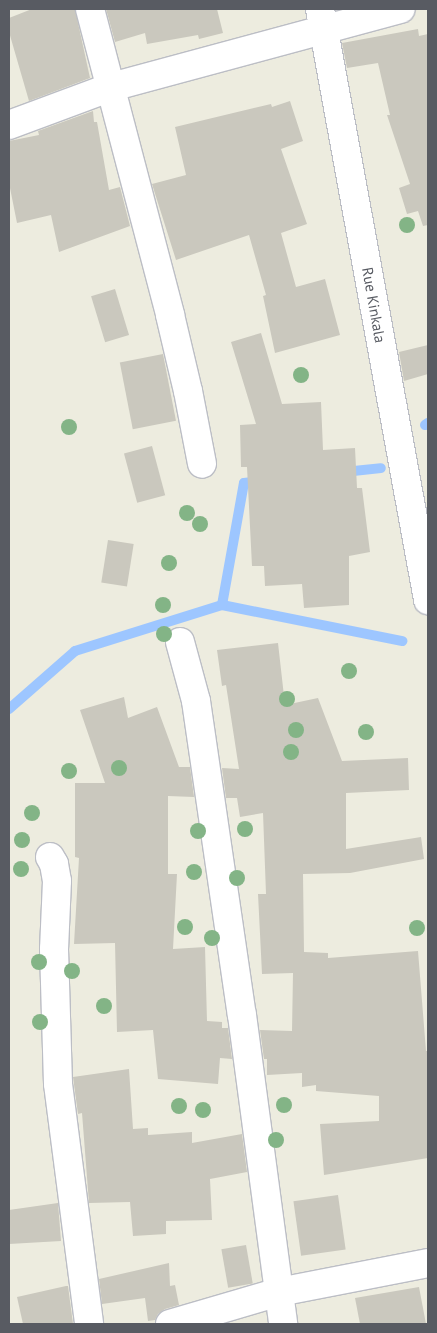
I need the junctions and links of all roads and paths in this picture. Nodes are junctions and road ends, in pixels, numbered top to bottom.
1 (90, 9) edge
2 (401, 9) edge
3 (321, 19) edge
4 (111, 87) junction
5 (9, 125) edge
6 (202, 464) dead end
7 (428, 600) edge
8 (180, 642) dead end
9 (50, 857) dead end
10 (428, 1263) edge
11 (279, 1292) junction
12 (89, 1324) edge
13 (170, 1324) edge
14 (283, 1324) edge

1 - 4 street
2 - 3 street
3 - 4 street
3 - 7 street, Rue Kinkala
4 - 5 street
4 - 6 street
8 - 11 street
9 - 12 street
10 - 11 street
11 - 13 street
11 - 14 street

